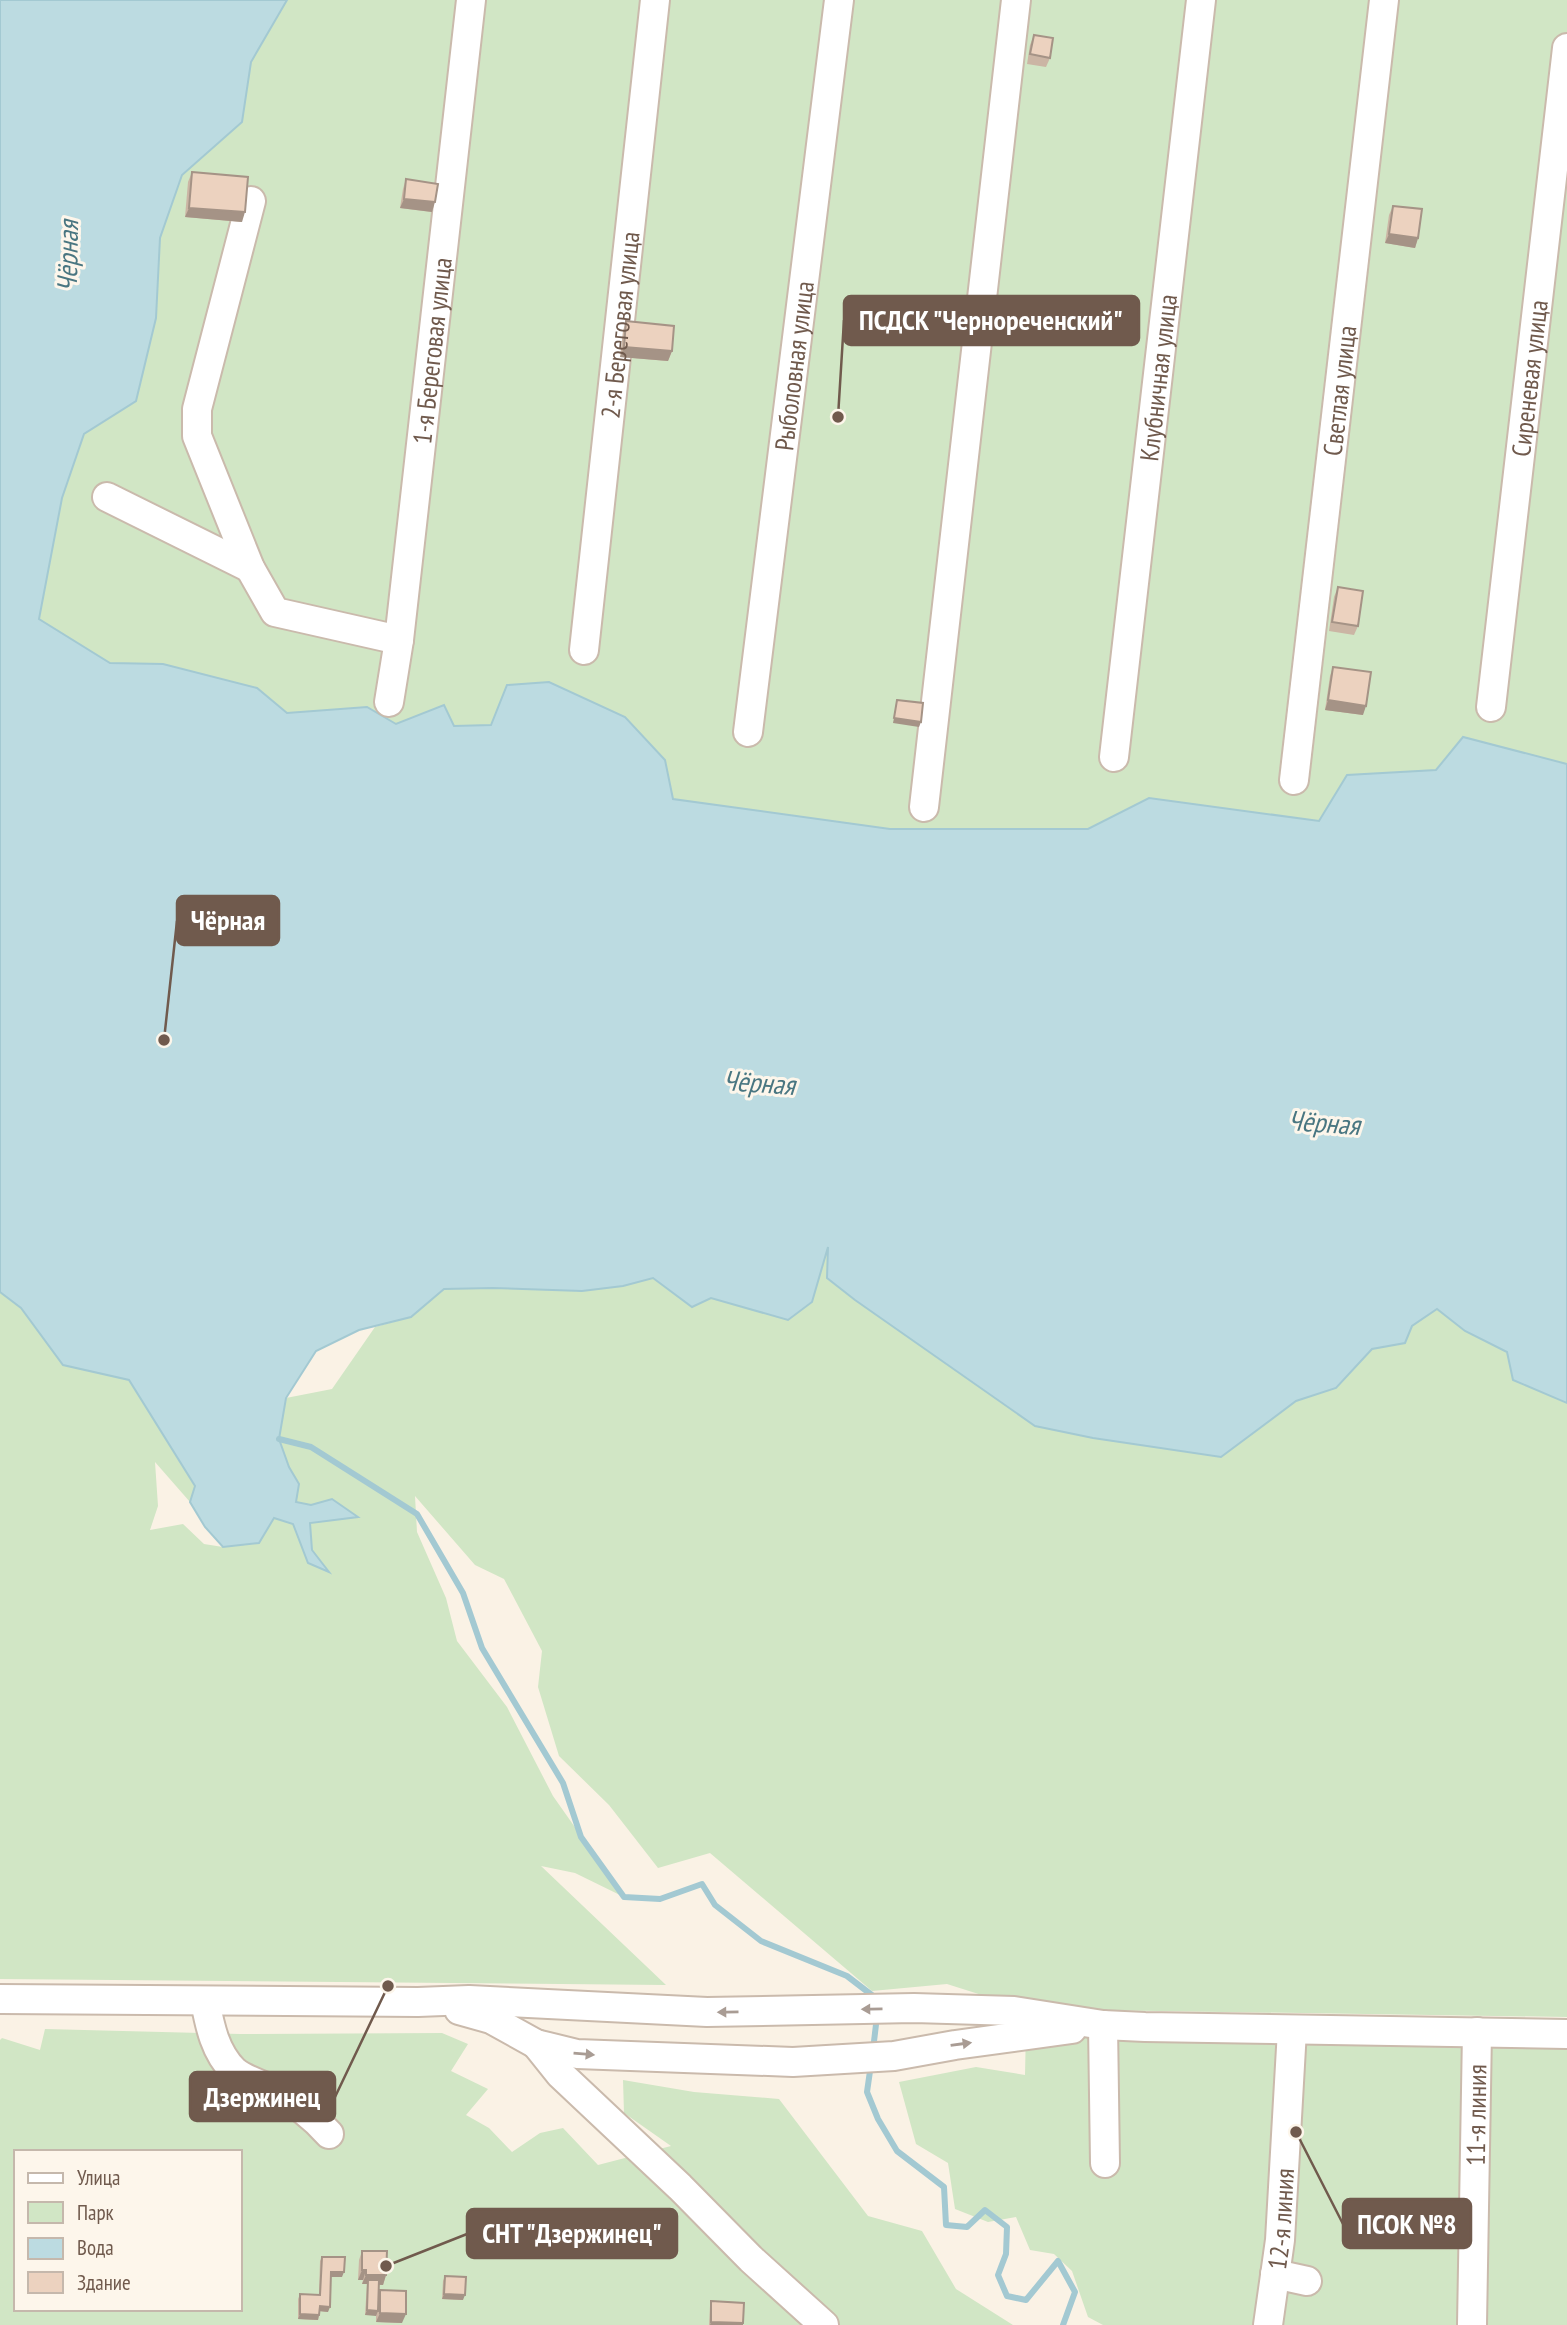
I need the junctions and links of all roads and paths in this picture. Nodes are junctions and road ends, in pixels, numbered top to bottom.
1 (471, 0) edge
2 (654, 0) edge
3 (839, 0) edge
4 (1016, 0) edge
5 (1201, 0) edge
6 (1384, 0) edge
7 (1567, 48) edge
8 (251, 201) dead end
9 (107, 497) dead end
10 (250, 568) junction
11 (399, 639) junction
12 (584, 650) dead end
13 (389, 702) dead end
14 (1491, 707) dead end
15 (748, 732) dead end
16 (1114, 757) dead end
17 (1294, 780) dead end
18 (924, 807) dead end
19 (0, 1999) edge
20 (205, 2001) junction
21 (418, 2002) junction
22 (1103, 2025) junction
23 (1292, 2030) junction
24 (1477, 2032) junction
25 (1567, 2034) edge
26 (536, 2044) junction
27 (329, 2134) dead end
28 (1105, 2163) dead end
29 (1275, 2274) junction
30 (1307, 2281) dead end
31 (824, 2325) edge
32 (1268, 2325) edge
33 (1472, 2325) edge

1 - 11 street, 1-я Береговая улица
2 - 12 street, 2-я Береговая улица
3 - 15 street, Рыболовная улица
4 - 18 street
5 - 16 street, Клубничная улица
6 - 17 street, Светлая улица
7 - 14 street, Сиреневая улица
8 - 10 street
9 - 10 street
10 - 11 street
11 - 13 street, 1-я Береговая улица
19 - 20 street
20 - 21 street
20 - 27 street
22 -> 21 street
21 - 26 street
22 - 23 street
26 -> 22 street
22 - 28 street
23 - 24 street
23 - 29 street, 12-я линия
24 - 25 street
24 - 33 street, 11-я линия
26 - 31 street
29 - 30 street
29 - 32 street, 12-я линия

